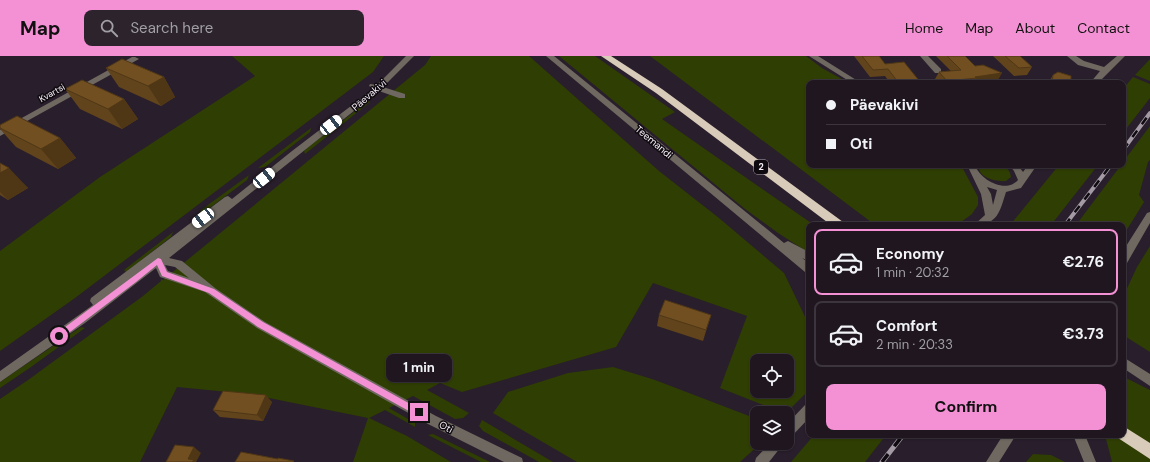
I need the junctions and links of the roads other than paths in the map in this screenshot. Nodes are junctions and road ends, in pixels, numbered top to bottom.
1 (406, 56) edge
2 (410, 56) edge
3 (550, 56) edge
4 (604, 56) edge
5 (618, 56) edge
6 (813, 56) edge
7 (924, 56) edge
8 (1071, 56) edge
9 (1121, 56) edge
10 (135, 59) dead end
11 (1105, 70) junction
12 (938, 71) edge
13 (852, 80) edge
14 (1097, 80) edge
15 (375, 86) junction
16 (659, 91) junction
17 (402, 96) dead end
18 (0, 133) edge
19 (971, 168) edge
20 (1016, 168) edge
21 (1030, 168) edge
22 (978, 178) junction
23 (1022, 179) junction
24 (1002, 188) junction
25 (1150, 215) edge
26 (990, 216) junction
27 (835, 222) edge
28 (983, 222) edge
29 (759, 227) junction
30 (806, 255) edge
31 (1126, 255) edge
32 (155, 258) junction
33 (806, 266) edge
34 (1126, 364) edge
35 (0, 369) edge
36 (1126, 374) edge
37 (0, 377) edge
38 (1146, 379) edge
39 (806, 412) edge
40 (794, 425) edge
41 (1126, 435) edge
42 (1008, 438) edge
43 (1080, 438) edge
44 (772, 450) edge
45 (1150, 452) edge
46 (516, 462) edge
47 (761, 462) edge
48 (992, 462) edge
49 (1090, 462) edge

1 - 15 street, Päevakivi
2 - 15 street, Päevakivi
3 - 29 street, Teemandi
4 - 16 highway, 2
5 - 16 highway, 2
6 - 13 street
7 - 12 street
8 - 11 street
9 - 11 street
10 - 18 street, Kvartsi
11 - 14 street
15 - 17 street
15 - 32 street, Päevakivi
16 - 27 highway, 2
19 - 22 street
20 - 23 street
21 - 23 street
22 - 24 street
22 - 26 street
23 - 24 street
24 - 26 street
25 - 31 street
26 - 28 street
29 - 30 street, Teemandi
29 - 33 street, Teemandi
32 - 35 street, Päevakivi
32 - 37 street, Päevakivi
32 - 46 street, Oti
34 - 38 street
36 - 38 street
39 - 40 street
41 - 45 highway
42 - 48 street
43 - 49 street
44 - 47 street

